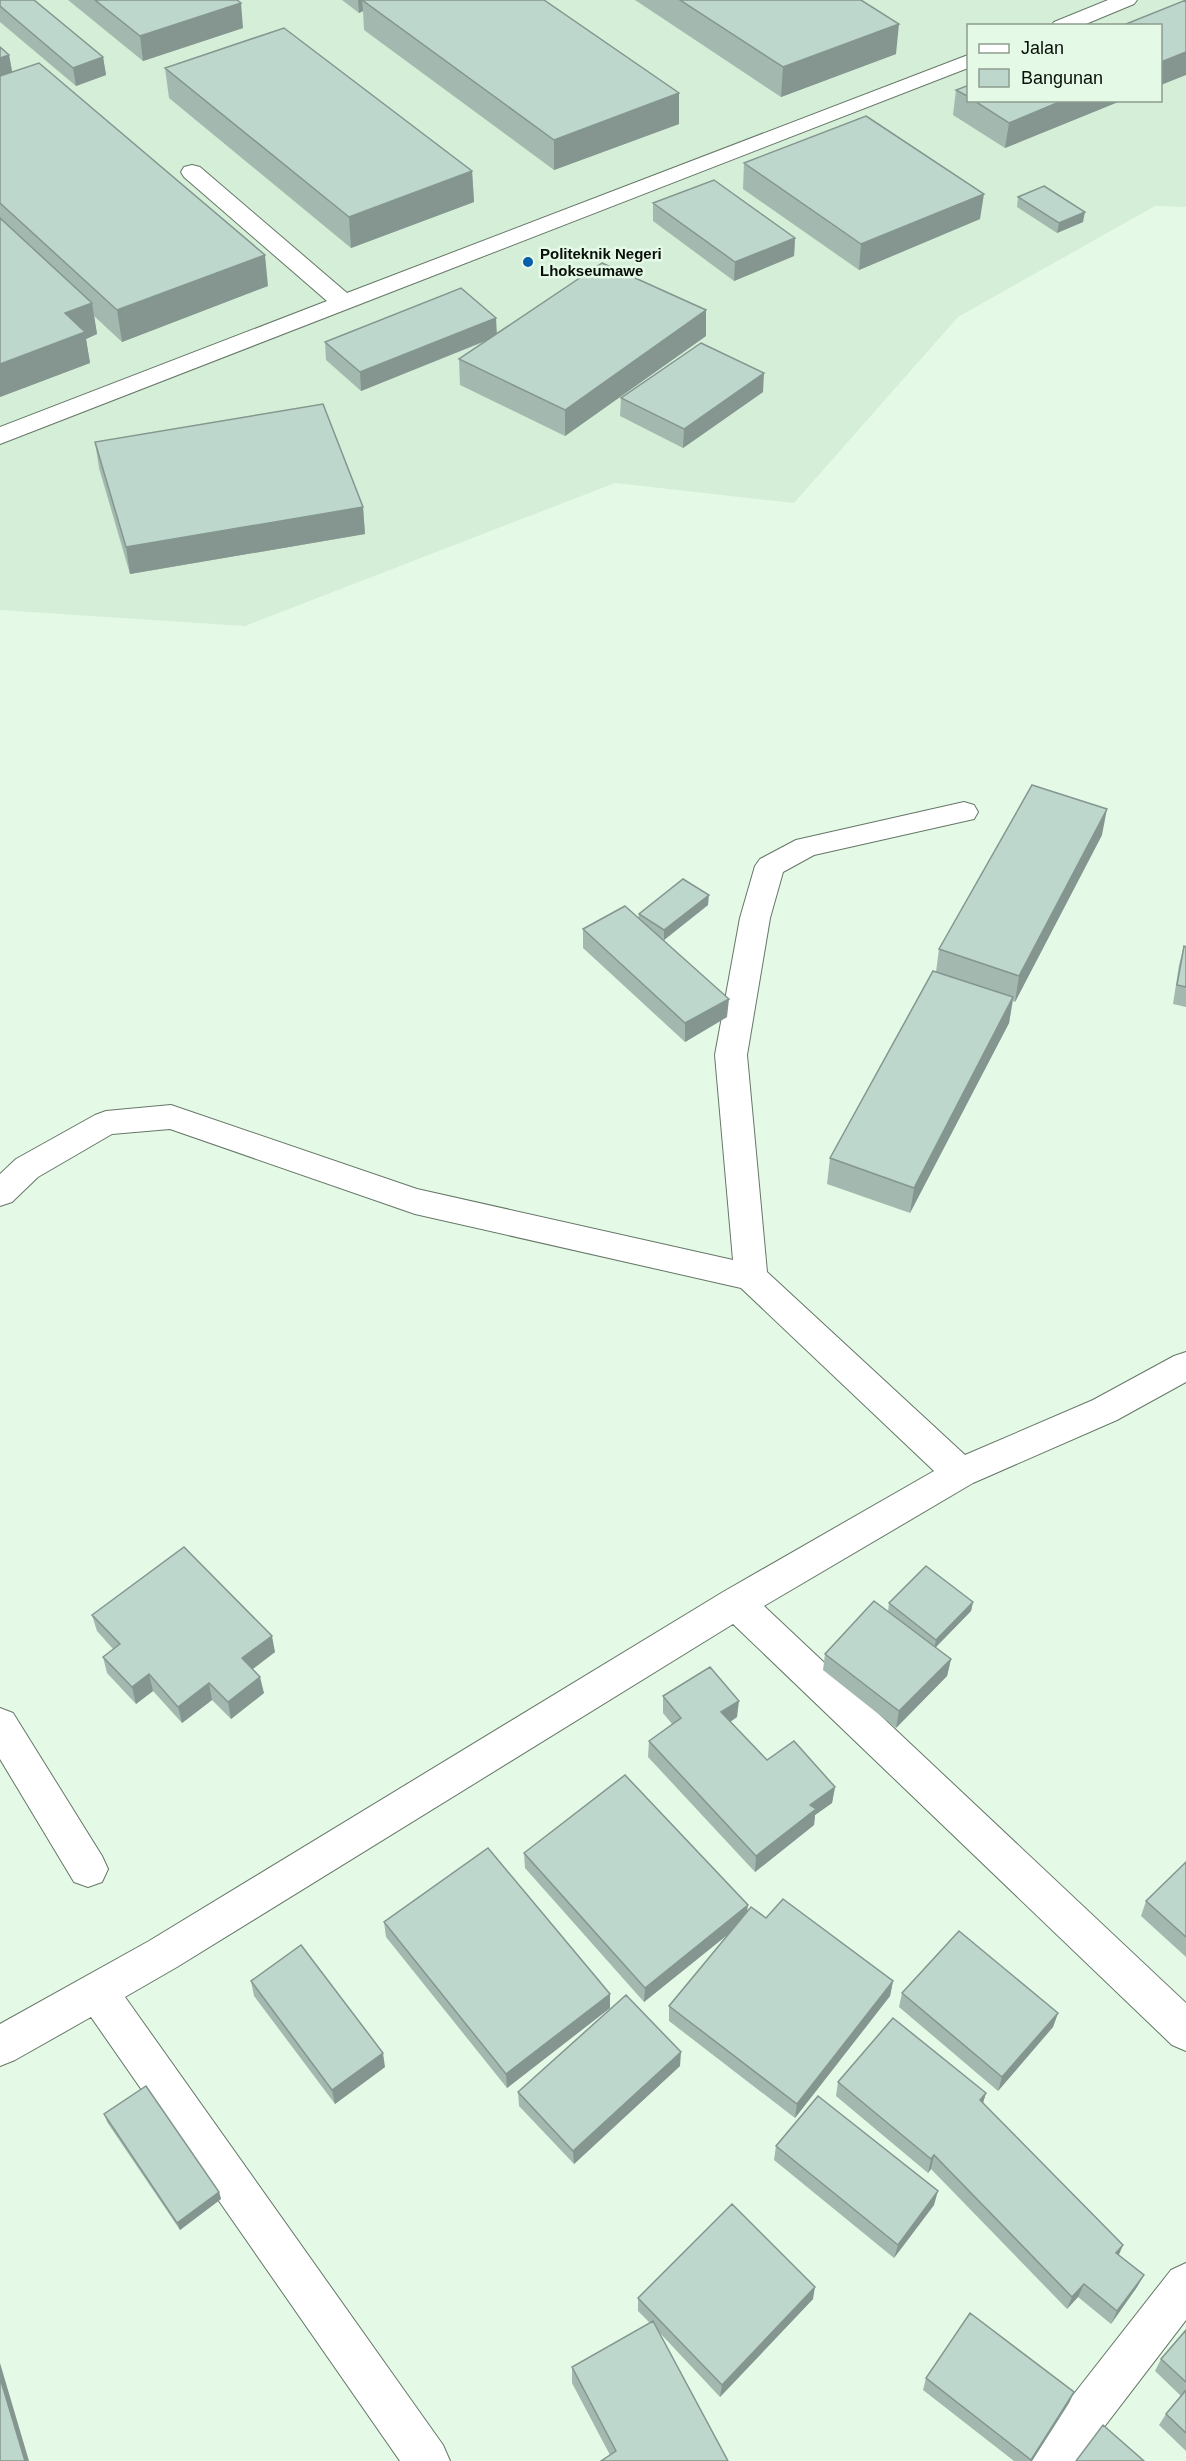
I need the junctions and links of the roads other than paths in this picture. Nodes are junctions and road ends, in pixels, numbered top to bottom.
1 (1127, 0) edge
2 (1066, 24) edge
3 (967, 62) edge
4 (192, 172) dead end
5 (344, 303) junction
6 (0, 436) edge
7 (964, 812) dead end
8 (0, 1193) edge
9 (751, 1277) junction
10 (1186, 1366) edge
11 (960, 1473) junction
12 (736, 1603) junction
13 (0, 1725) edge
14 (88, 1869) dead end
15 (96, 1990) junction
16 (1186, 2031) edge
17 (0, 2046) edge
18 (1186, 2285) edge
19 (427, 2461) edge
20 (1050, 2461) edge

1 - 2 street
3 - 5 street
4 - 5 street
5 - 6 street
7 - 9 street
8 - 9 street
9 - 11 street
10 - 11 street
11 - 12 street
12 - 15 street
12 - 16 street
13 - 14 street
15 - 17 street
15 - 19 street
18 - 20 street

